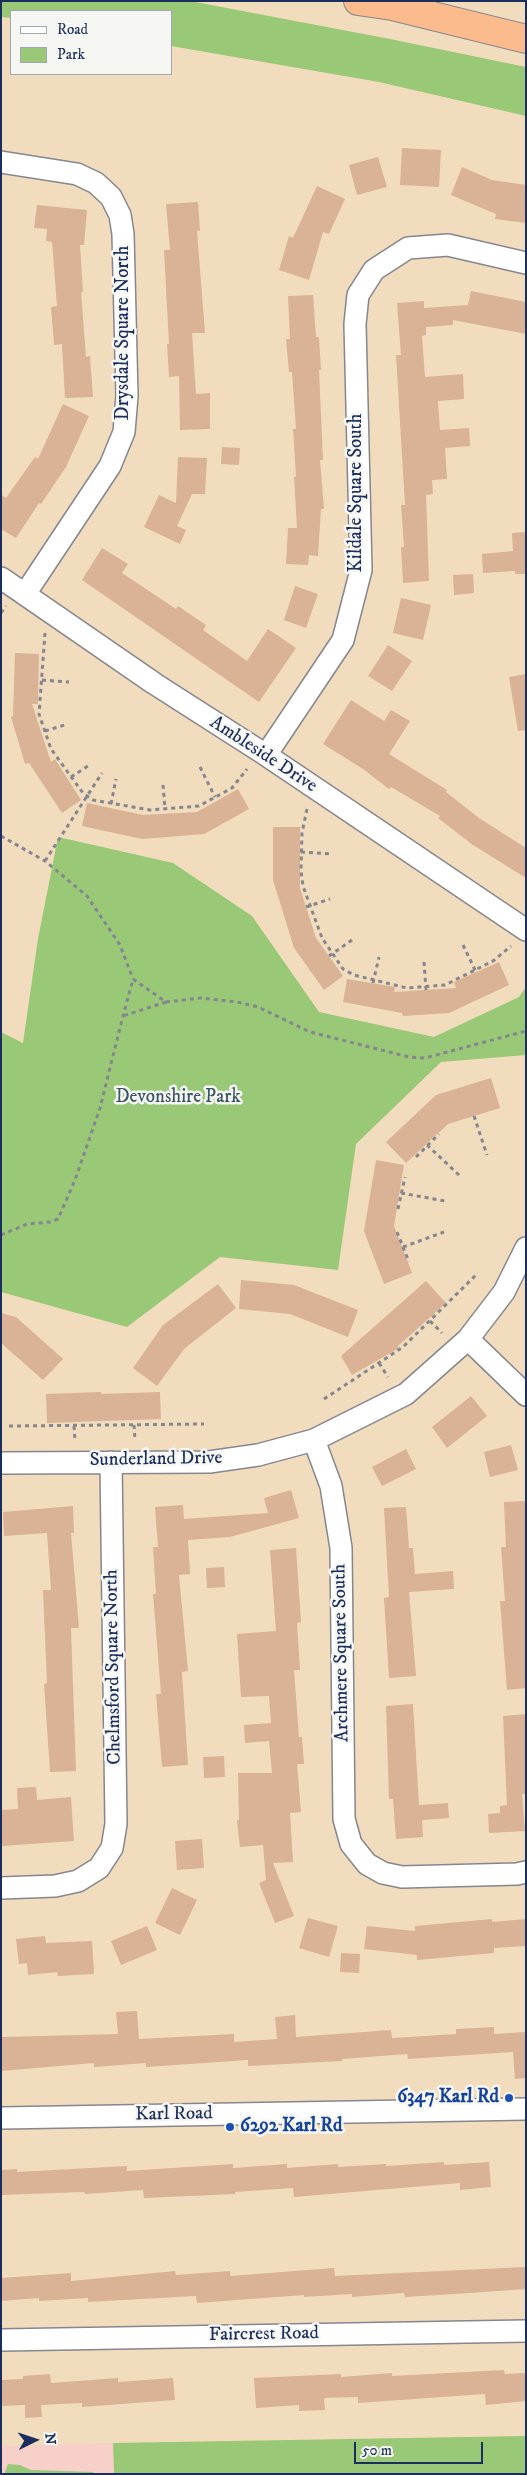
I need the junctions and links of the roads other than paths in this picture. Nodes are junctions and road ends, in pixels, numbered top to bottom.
1 (358, 1) edge
2 (526, 38) edge
3 (1, 162) edge
4 (526, 263) edge
5 (1, 578) edge
6 (25, 594) junction
7 (266, 755) junction
8 (526, 930) edge
9 (526, 1248) edge
10 (468, 1339) junction
11 (526, 1395) edge
12 (314, 1440) junction
13 (111, 1462) junction
14 (1, 1463) edge
15 (526, 1872) edge
16 (1, 1888) edge
17 (526, 2109) edge
18 (1, 2118) edge
19 (526, 2331) edge
20 (1, 2340) edge

1 - 2 highway
3 - 6 street, Drysdale Square North
4 - 7 street, Kildale Square South
5 - 6 street, Ambleside Drive
6 - 7 street, Ambleside Drive
7 - 8 street, Ambleside Drive
9 - 10 street, Sunderland Drive
10 - 11 street
10 - 12 street, Sunderland Drive
12 - 13 street, Sunderland Drive
12 - 15 street, Archmere Square South
13 - 14 street, Sunderland Drive
13 - 16 street, Chelmsford Square North
17 - 18 street, Karl Road
19 - 20 street, Faircrest Road

